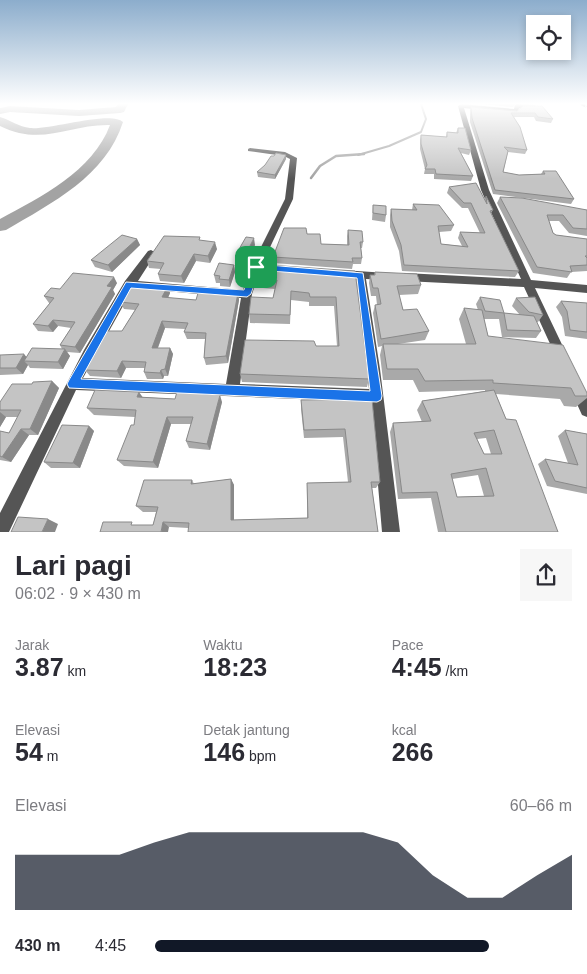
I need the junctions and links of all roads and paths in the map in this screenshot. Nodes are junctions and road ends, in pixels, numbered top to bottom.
1 (468, 129) edge
2 (250, 150) dead end
3 (151, 252) edge
4 (256, 267) junction
5 (284, 269) edge
6 (332, 273) edge
7 (360, 275) junction
8 (527, 283) junction
9 (129, 284) junction
10 (587, 289) edge
11 (247, 294) junction
12 (567, 368) edge
13 (73, 384) junction
14 (575, 385) edge
15 (232, 391) junction
16 (377, 396) junction
17 (587, 410) edge
18 (0, 532) edge
19 (391, 532) edge

1 - 8 street
2 - 4 street
3 - 9 street
4 - 5 street
4 - 11 street
6 - 7 street
7 - 8 street
7 - 16 street
8 - 10 street
8 - 12 street
9 - 11 street
9 - 13 street
11 - 15 street
13 - 15 street
13 - 18 street
14 - 17 street
15 - 16 street
16 - 19 street

